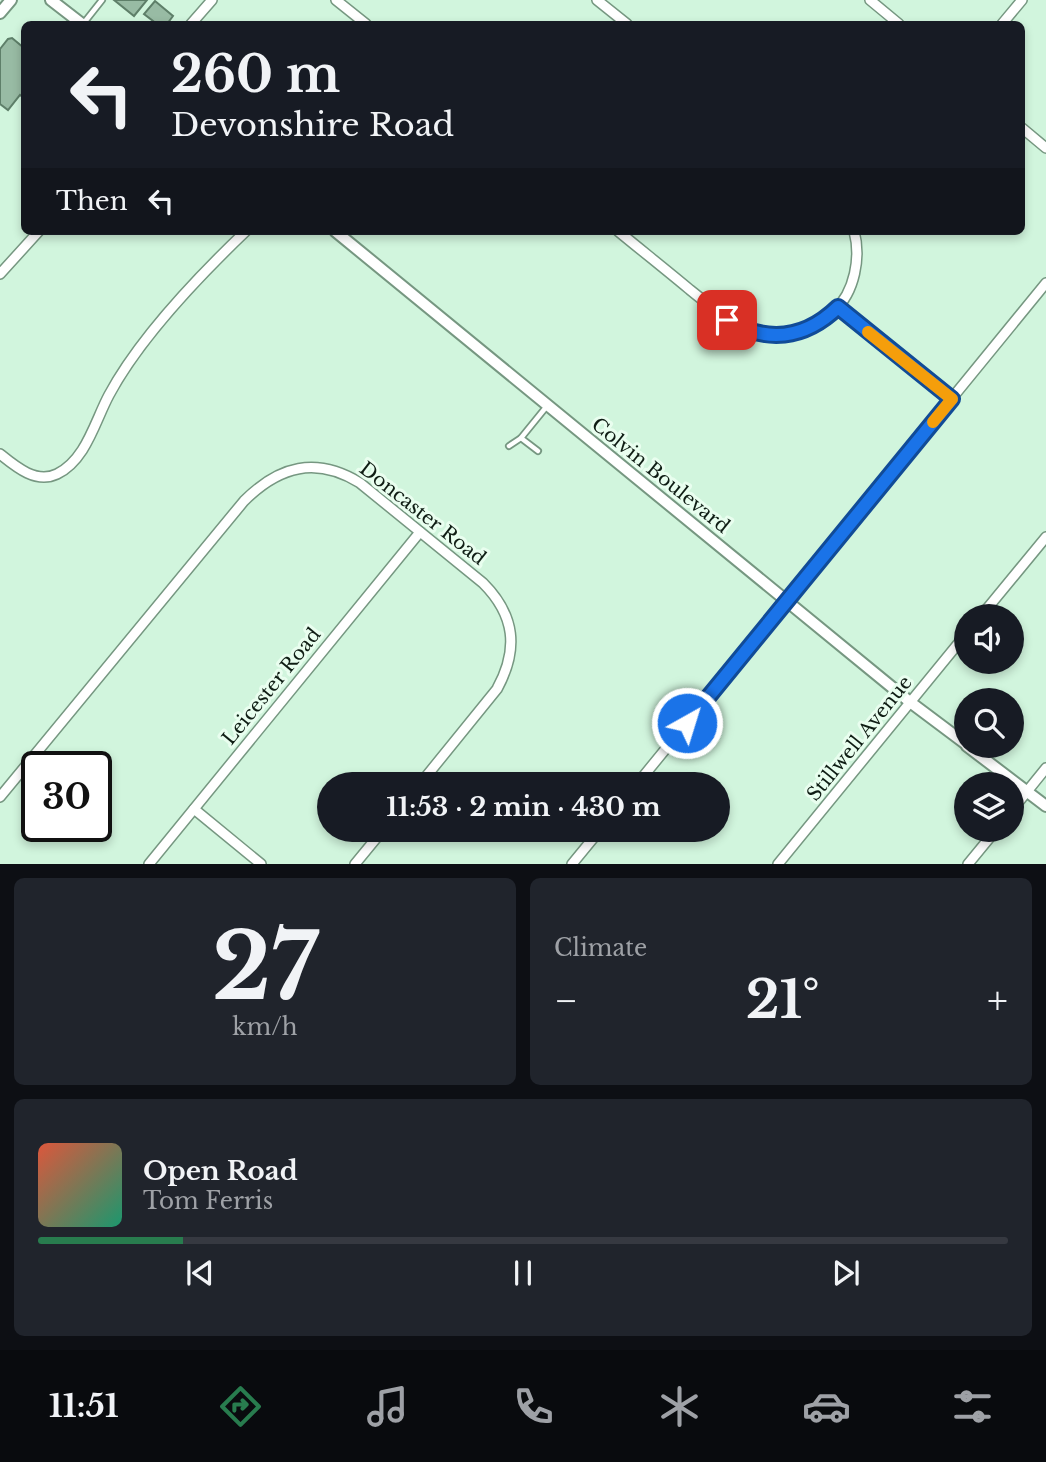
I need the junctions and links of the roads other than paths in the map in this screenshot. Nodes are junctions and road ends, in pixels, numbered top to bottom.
1 (11, 0) edge
2 (51, 0) edge
3 (102, 0) edge
4 (212, 0) edge
5 (336, 0) edge
6 (597, 0) edge
7 (870, 0) edge
8 (1022, 0) edge
9 (0, 13) edge
10 (78, 21) edge
11 (84, 21) edge
12 (194, 21) edge
13 (362, 21) edge
14 (623, 21) edge
15 (895, 21) edge
16 (1004, 21) edge
17 (1025, 130) edge
18 (1046, 148) edge
19 (35, 235) edge
20 (242, 235) edge
21 (340, 235) edge
22 (623, 235) edge
23 (855, 235) edge
24 (0, 274) edge
25 (1046, 283) edge
26 (838, 307) junction
27 (952, 399) junction
28 (548, 405) junction
29 (521, 438) junction
30 (509, 446) dead end
31 (538, 451) dead end
32 (0, 454) edge
33 (420, 532) junction
34 (1046, 537) edge
35 (788, 600) junction
36 (991, 604) edge
37 (954, 649) edge
38 (911, 702) junction
39 (954, 735) edge
40 (984, 758) edge
41 (1046, 768) edge
42 (430, 772) edge
43 (647, 772) edge
44 (1027, 791) junction
45 (1024, 795) edge
46 (0, 797) edge
47 (1046, 806) edge
48 (194, 809) junction
49 (373, 842) edge
50 (590, 842) edge
51 (986, 842) edge
52 (149, 863) edge
53 (261, 863) edge
54 (355, 863) edge
55 (572, 863) edge
56 (778, 863) edge
57 (968, 863) edge

1 - 9 street
2 - 10 street
3 - 11 lane
4 - 12 street
5 - 13 street
6 - 14 street
7 - 15 street
8 - 16 street
17 - 18 street
19 - 24 street
20 - 32 street
21 - 28 street, Colvin Boulevard
22 - 26 street
23 - 26 street
25 - 27 street
26 - 27 street
27 - 35 street
28 - 29 lane
28 - 35 street, Colvin Boulevard
29 - 30 lane
29 - 31 lane
33 - 42 street, Doncaster Road
33 - 46 street, Doncaster Road
33 - 48 street, Leicester Road
34 - 36 street
35 - 38 street, Colvin Boulevard
35 - 43 street
37 - 38 street, Stillwell Avenue
38 - 39 street, Colvin Boulevard
38 - 56 street, Stillwell Avenue
40 - 44 street, Colvin Boulevard
41 - 44 street
44 - 45 street
44 - 47 street, Colvin Boulevard
48 - 52 street, Leicester Road
48 - 53 street
49 - 54 street
50 - 55 street
51 - 57 street

